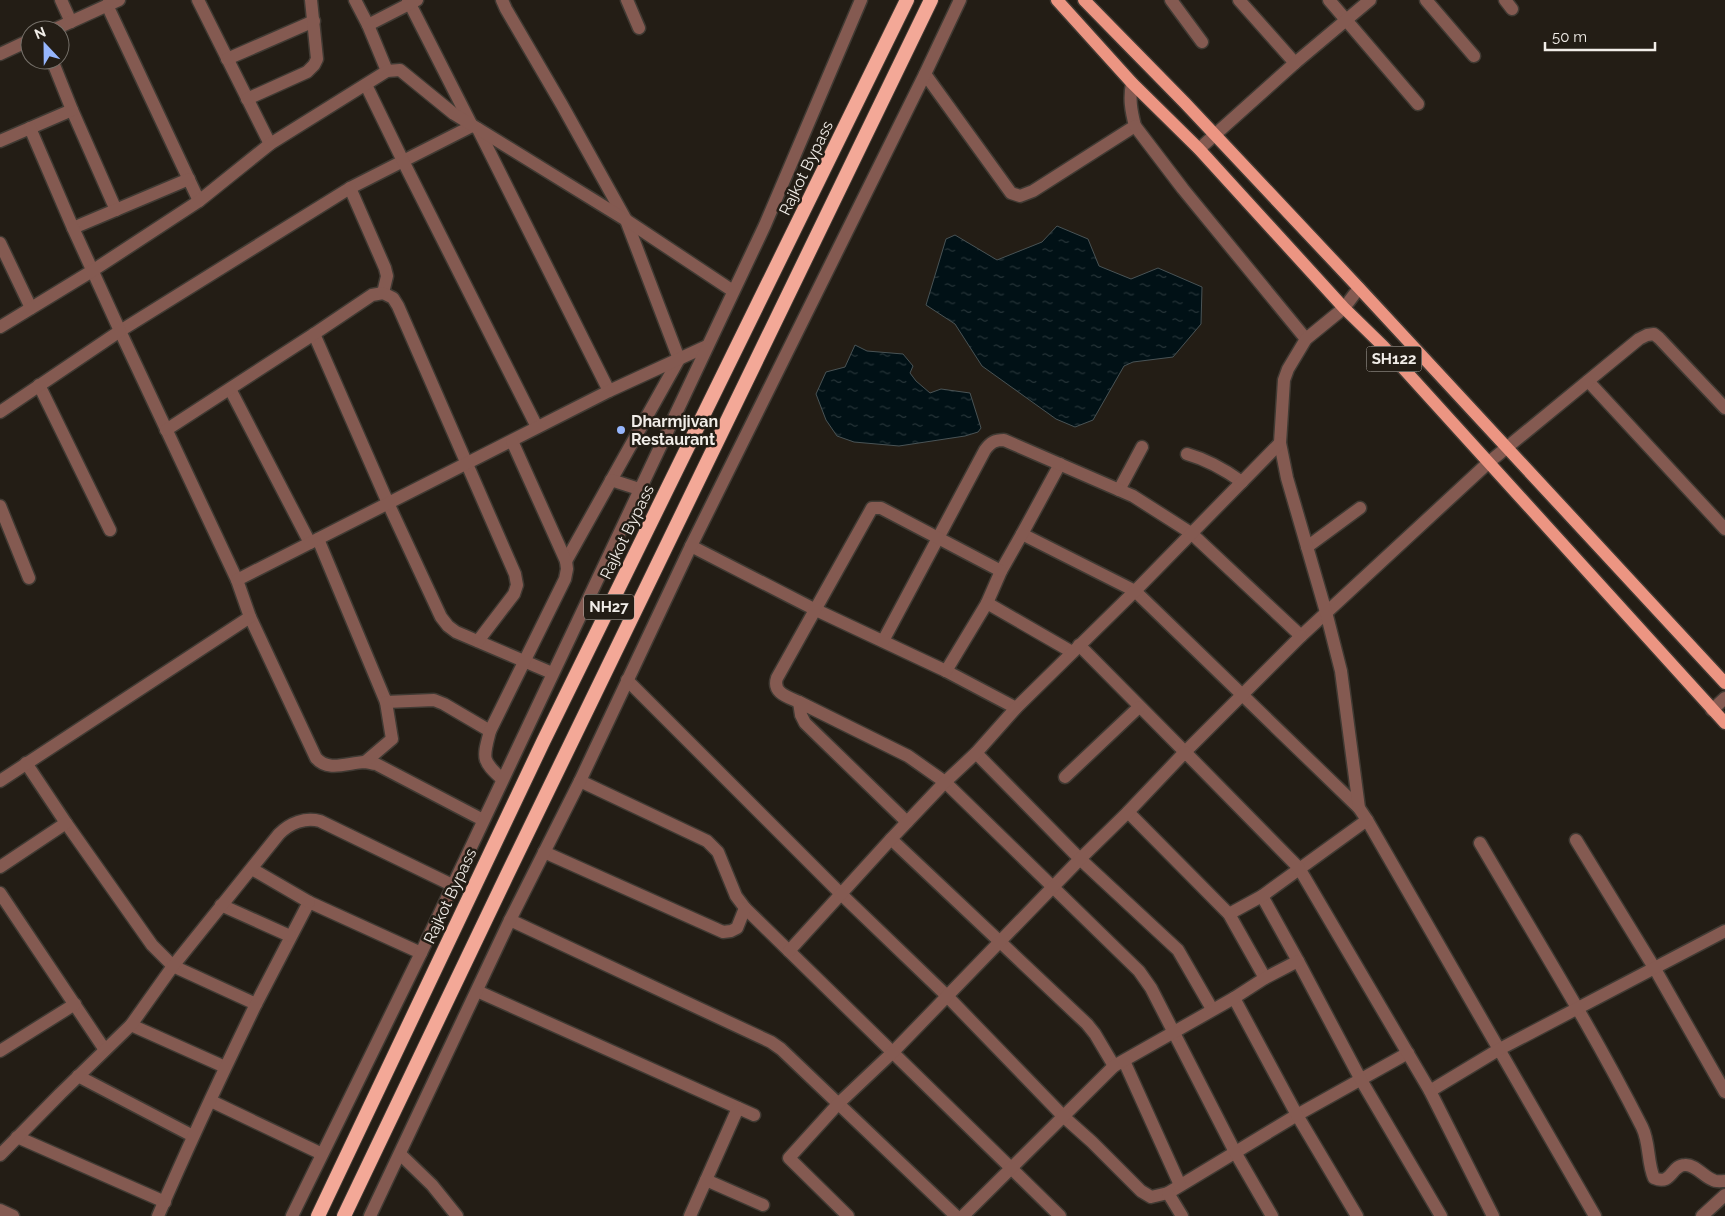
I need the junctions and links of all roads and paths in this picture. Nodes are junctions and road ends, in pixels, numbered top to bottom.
1 (61, 0) edge
2 (119, 0) edge
3 (198, 0) edge
4 (311, 0) edge
5 (355, 0) edge
6 (502, 0) edge
7 (627, 0) edge
8 (861, 0) edge
9 (907, 0) edge
10 (931, 0) edge
11 (960, 0) edge
12 (1057, 0) edge
13 (1084, 0) edge
14 (1170, 0) edge
15 (1238, 0) edge
16 (1329, 0) edge
17 (1370, 0) edge
18 (1426, 0) edge
19 (412, 1) edge
20 (107, 5) junction
21 (69, 20) edge
22 (314, 20) junction
23 (1347, 21) junction
24 (70, 22) edge
25 (368, 25) junction
26 (639, 28) dead end
27 (1202, 42) dead end
28 (20, 45) edge
29 (0, 54) edge
30 (1474, 56) dead end
31 (227, 59) junction
32 (1295, 63) junction
33 (56, 70) edge
34 (387, 71) junction
35 (925, 74) junction
36 (1132, 83) junction
37 (366, 84) junction
38 (247, 99) junction
39 (1418, 104) dead end
40 (72, 110) junction
41 (1135, 126) junction
42 (475, 127) junction
43 (30, 128) junction
44 (1215, 135) junction
45 (0, 141) edge
46 (270, 144) junction
47 (1199, 149) junction
48 (402, 161) junction
49 (189, 178) junction
50 (350, 188) junction
51 (199, 201) junction
52 (116, 210) junction
53 (626, 220) junction
54 (1300, 225) junction
55 (73, 228) junction
56 (1283, 241) junction
57 (0, 243) edge
58 (92, 271) junction
59 (1359, 288) junction
60 (734, 291) junction
61 (383, 293) junction
62 (31, 308) junction
63 (1344, 308) junction
64 (0, 327) edge
65 (120, 331) junction
66 (314, 334) junction
67 (1306, 339) junction
68 (707, 346) junction
69 (678, 359) junction
70 (1588, 381) junction
71 (39, 385) junction
72 (230, 389) junction
73 (609, 391) junction
74 (1725, 408) edge
75 (0, 412) edge
76 (538, 428) junction
77 (166, 430) junction
78 (512, 440) junction
79 (1280, 443) junction
80 (1142, 447) dead end
81 (1506, 448) junction
82 (1187, 454) dead end
83 (468, 463) junction
84 (1488, 463) junction
85 (1060, 464) junction
86 (611, 480) junction
87 (1242, 482) junction
88 (639, 489) junction
89 (1119, 490) junction
90 (388, 503) junction
91 (0, 506) edge
92 (1360, 508) dead end
93 (1725, 529) edge
94 (110, 530) dead end
95 (1191, 533) junction
96 (1022, 534) junction
97 (939, 538) junction
98 (314, 541) junction
99 (691, 546) junction
100 (1307, 547) junction
101 (566, 561) junction
102 (1000, 571) junction
103 (29, 578) dead end
104 (237, 580) junction
105 (1135, 590) junction
106 (987, 603) junction
107 (814, 609) junction
108 (1326, 612) junction
109 (250, 616) junction
110 (1301, 636) junction
111 (883, 641) junction
112 (478, 642) junction
113 (1075, 649) junction
114 (525, 661) junction
115 (946, 671) junction
116 (552, 673) junction
117 (627, 680) junction
118 (1725, 683) edge
119 (1244, 695) junction
120 (1725, 698) edge
121 (386, 702) junction
122 (799, 702) junction
123 (1139, 707) junction
124 (1016, 708) junction
125 (1712, 710) junction
126 (1725, 723) edge
127 (490, 731) junction
128 (1185, 752) junction
129 (976, 753) junction
130 (365, 762) junction
131 (26, 764) junction
132 (1065, 777) dead end
133 (502, 779) junction
134 (0, 781) edge
135 (580, 781) junction
136 (945, 782) junction
137 (1359, 808) junction
138 (1128, 812) junction
139 (483, 820) junction
140 (1367, 820) junction
141 (907, 822) junction
142 (66, 823) junction
143 (891, 839) junction
144 (1576, 840) dead end
145 (1480, 843) dead end
146 (544, 852) junction
147 (1080, 859) junction
148 (0, 867) edge
149 (1299, 868) junction
150 (252, 870) junction
151 (452, 885) junction
152 (1052, 888) junction
153 (0, 893) edge
154 (841, 894) junction
155 (1262, 896) junction
156 (308, 902) junction
157 (221, 906) junction
158 (745, 908) junction
159 (1229, 914) junction
160 (510, 920) junction
161 (1725, 931) edge
162 (290, 936) junction
163 (999, 942) junction
164 (789, 951) junction
165 (420, 953) junction
166 (1298, 961) junction
167 (173, 966) junction
168 (1655, 969) junction
169 (1265, 978) junction
170 (477, 990) junction
171 (946, 996) junction
172 (1234, 998) junction
173 (75, 1004) junction
174 (256, 1004) junction
175 (1212, 1009) junction
176 (1577, 1009) junction
177 (131, 1025) junction
178 (1173, 1032) junction
179 (105, 1050) junction
180 (1498, 1050) junction
181 (0, 1051) edge
182 (893, 1052) junction
183 (1408, 1053) junction
184 (1119, 1063) junction
185 (225, 1067) junction
186 (78, 1076) junction
187 (1361, 1080) junction
188 (1430, 1091) junction
189 (1725, 1092) edge
190 (211, 1101) junction
191 (838, 1104) junction
192 (738, 1108) junction
193 (754, 1115) dead end
194 (1297, 1115) junction
195 (1064, 1117) junction
196 (193, 1136) junction
197 (17, 1137) junction
198 (1234, 1152) junction
199 (322, 1154) junction
200 (400, 1154) junction
201 (0, 1155) edge
202 (1010, 1168) junction
203 (706, 1180) junction
204 (1725, 1181) edge
205 (1180, 1186) junction
206 (1168, 1193) junction
207 (164, 1202) junction
208 (1722, 1202) edge
209 (763, 1205) dead end
210 (0, 1210) edge
211 (840, 1213) edge
212 (13, 1216) edge
213 (158, 1216) edge
214 (292, 1216) edge
215 (318, 1216) edge
216 (344, 1216) edge
217 (370, 1216) edge
218 (457, 1216) edge
219 (690, 1216) edge
220 (956, 1216) edge
221 (963, 1216) edge
222 (1060, 1216) edge
223 (1182, 1216) edge
224 (1272, 1216) edge
225 (1357, 1216) edge
226 (1441, 1216) edge
227 (1493, 1216) edge
228 (1595, 1216) edge
229 (1702, 1216) edge

1 - 21 street
2 - 20 street
3 - 31 street
4 - 22 street
5 - 25 street
6 - 53 street
7 - 26 street
8 - 60 street
9 - 215 highway, Rajkot Bypass / NH27
10 - 216 highway, NH27
11 - 35 street
12 - 36 main road, SH122
13 - 44 main road, SH122
14 - 27 street
15 - 32 street
16 - 23 street
17 - 23 street
18 - 30 street
19 - 25 street
19 - 42 street
20 - 24 street
20 - 49 street
22 - 31 street
22 - 38 street
23 - 32 street
23 - 39 street
25 - 34 street
28 - 29 street
31 - 38 street
32 - 44 street
33 - 40 street
34 - 37 street
34 - 42 street
35 - 41 street
35 - 99 street
36 - 41 street
36 - 47 main road, SH122
37 - 46 street
37 - 48 street
38 - 46 street
40 - 43 street
40 - 52 street
41 - 67 street
42 - 48 street
42 - 53 street
42 - 73 street
43 - 45 street
43 - 55 street
44 - 47 street
44 - 54 main road, SH122
46 - 51 street
47 - 56 main road, SH122
48 - 50 street
48 - 76 street
49 - 51 street
49 - 52 street
50 - 61 street
50 - 65 street
51 - 58 street
52 - 55 street
53 - 60 street
53 - 69 street
54 - 56 main road
54 - 59 main road, SH122
55 - 58 street
56 - 63 main road, SH122
57 - 62 street
58 - 62 street
58 - 65 street
59 - 63 street
59 - 81 main road, SH122
60 - 68 street
61 - 66 street
61 - 83 street
62 - 64 street
63 - 67 street
63 - 84 main road, SH122
65 - 71 street
65 - 77 street
66 - 72 street
66 - 90 street
67 - 79 street
68 - 69 street
68 - 88 street
69 - 73 street
69 - 86 street
70 - 74 street
70 - 81 street
70 - 93 street
71 - 75 street
71 - 94 street
72 - 77 street
72 - 98 street
73 - 76 street
76 - 78 street
77 - 104 street
78 - 83 street
78 - 101 street
79 - 87 street
79 - 100 street
80 - 89 street
81 - 84 street
81 - 118 main road, SH122
82 - 87 street
83 - 90 street
83 - 112 street
84 - 108 street
84 - 125 main road, SH122
85 - 89 street
85 - 96 street
85 - 97 street
86 - 88 street
86 - 101 street
87 - 95 street
88 - 116 street
89 - 95 street
90 - 98 street
90 - 112 street
91 - 103 street
92 - 100 street
95 - 105 street
95 - 110 street
96 - 102 street
96 - 105 street
97 - 102 street
97 - 107 street
97 - 111 street
98 - 104 street
98 - 121 street
99 - 107 street
99 - 117 street
100 - 108 street
101 - 114 street
102 - 106 street
104 - 109 street
105 - 113 street
105 - 119 street
106 - 113 street
106 - 115 street
107 - 111 street
107 - 122 street
108 - 110 street
108 - 137 street
109 - 130 street
109 - 131 street
110 - 119 street
111 - 115 street
112 - 114 street
113 - 123 street
113 - 124 street
114 - 116 street
114 - 127 street
115 - 124 street
116 - 133 street
117 - 135 street
117 - 154 street
119 - 128 street
119 - 137 street
120 - 125 street
121 - 127 street
121 - 130 street
122 - 136 street
122 - 141 street
123 - 128 street
123 - 132 street
124 - 129 street
125 - 126 main road, SH122
127 - 133 street
128 - 138 street
128 - 149 street
129 - 136 street
129 - 147 street
130 - 139 street
131 - 134 street
131 - 142 street
133 - 139 street
135 - 146 street
135 - 158 street
136 - 141 street
136 - 152 street
137 - 140 street
138 - 147 street
138 - 159 street
139 - 151 street
140 - 149 street
140 - 180 street
141 - 143 street
142 - 148 street
142 - 167 street
143 - 154 street
143 - 163 street
144 - 168 street
145 - 176 street
146 - 158 street
146 - 160 street
147 - 152 street
147 - 175 street
149 - 155 street
149 - 183 street
150 - 151 street
150 - 156 street
150 - 157 street
151 - 165 street
152 - 163 street
152 - 178 street
153 - 173 street
154 - 164 street
154 - 171 street
155 - 159 street
155 - 166 street
156 - 162 street
156 - 165 street
157 - 162 street
157 - 167 street
158 - 164 street
159 - 169 street
160 - 170 street
160 - 191 street
161 - 168 street
162 - 174 street
163 - 171 street
163 - 184 street
164 - 182 street
165 - 199 street
166 - 169 street
166 - 187 street
167 - 174 street
167 - 177 street
168 - 176 street
168 - 189 street
169 - 172 street
170 - 192 street
170 - 200 street
171 - 182 street
171 - 195 street
172 - 175 street
172 - 194 street
173 - 179 street
173 - 181 street
174 - 185 street
175 - 178 street
176 - 180 street
176 - 204 street
177 - 179 street
177 - 185 street
178 - 184 street
178 - 198 street
179 - 186 street
180 - 188 street
180 - 228 street
182 - 191 street
182 - 202 street
183 - 187 street
183 - 188 street
184 - 195 street
184 - 205 street
185 - 190 street
186 - 196 street
186 - 197 street
187 - 194 street
187 - 226 street
188 - 227 street
190 - 196 street
190 - 199 street
191 - 211 street
191 - 220 street
192 - 193 street
192 - 203 street
194 - 198 street
194 - 225 street
195 - 202 street
195 - 206 street
196 - 207 street
197 - 201 street
197 - 207 street
198 - 205 street
198 - 224 street
199 - 214 street
200 - 217 street
200 - 218 street
202 - 221 street
202 - 222 street
203 - 209 street
203 - 219 street
205 - 206 street
206 - 223 street
207 - 213 street
208 - 229 street
210 - 212 street

